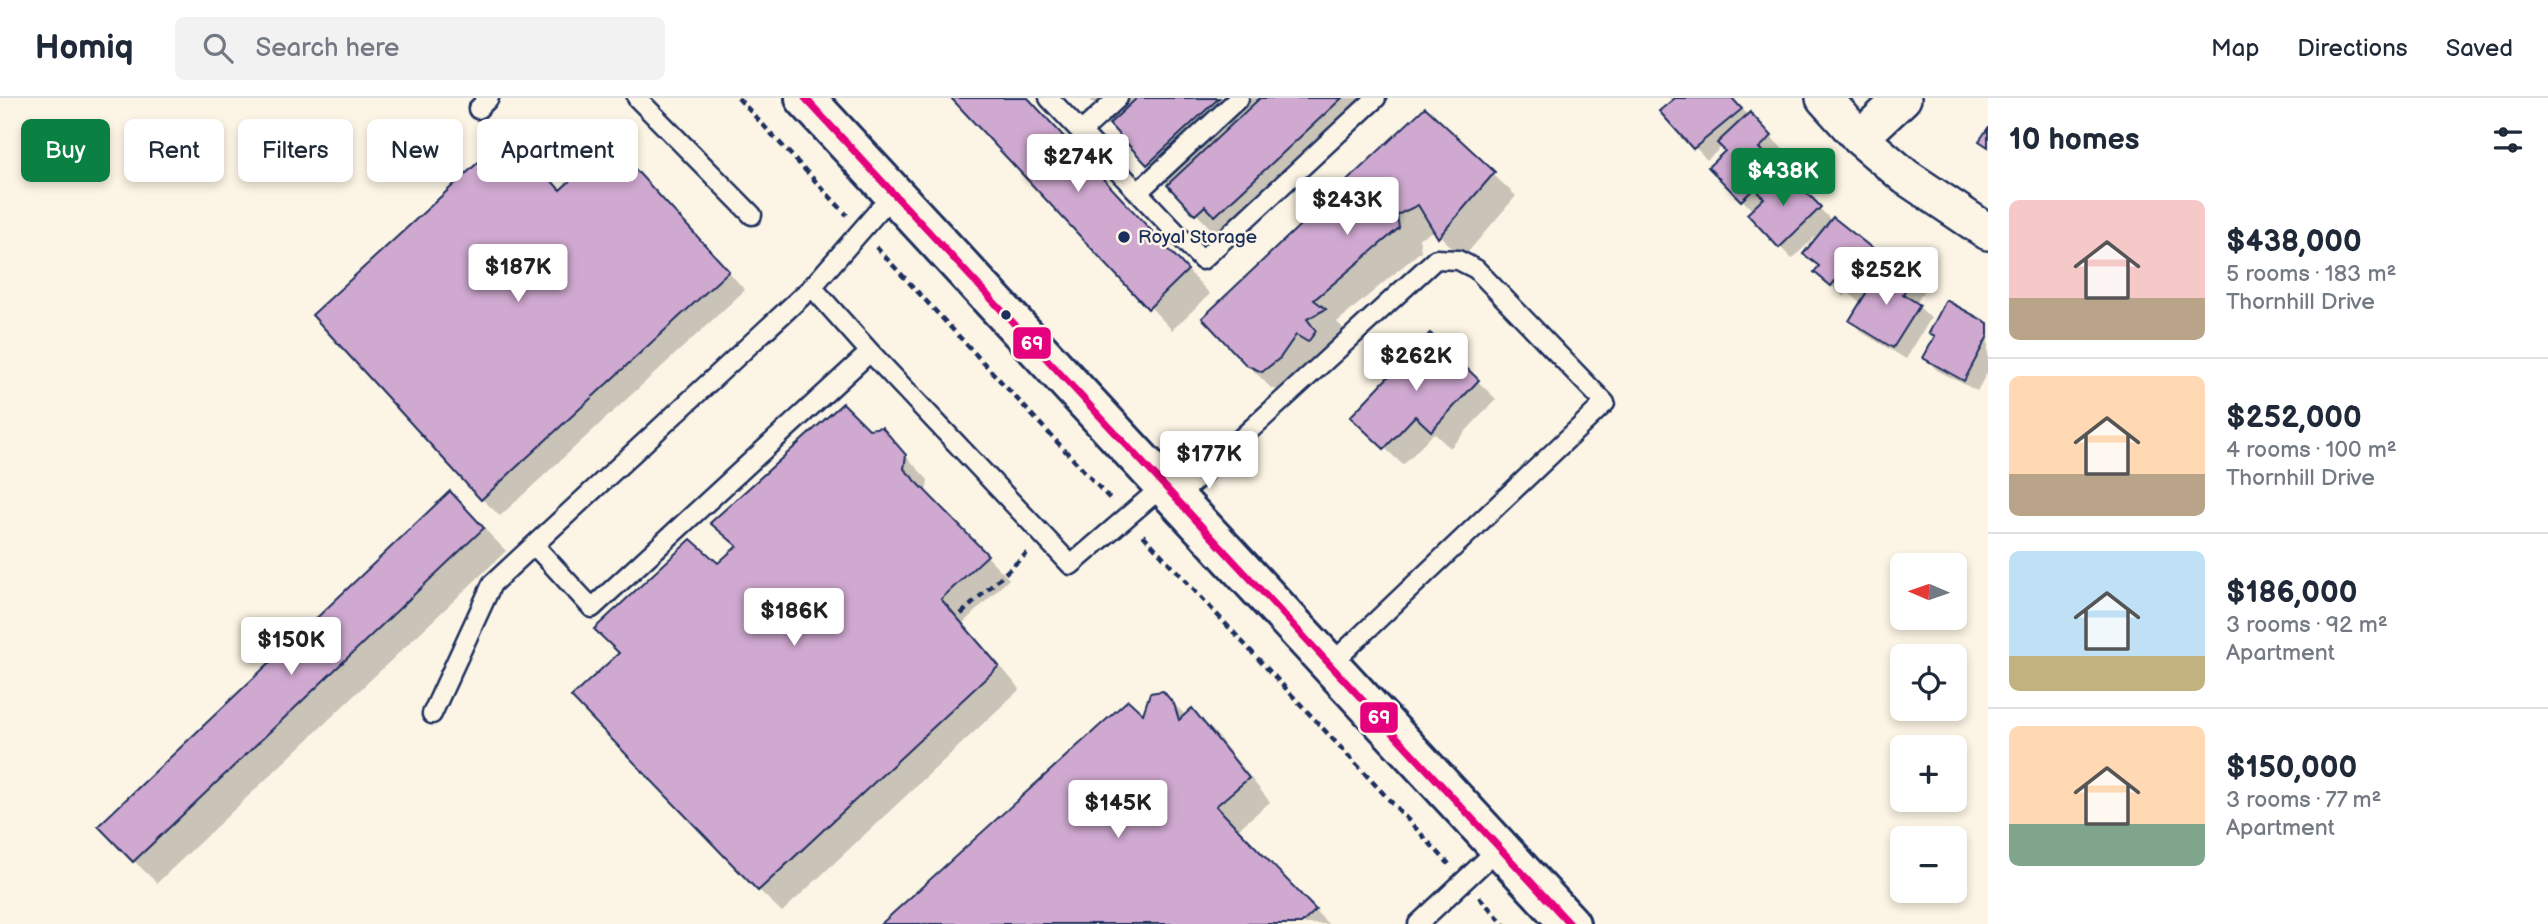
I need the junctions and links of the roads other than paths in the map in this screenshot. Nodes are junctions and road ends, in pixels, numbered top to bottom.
1 (637, 98) edge
2 (805, 98) edge
3 (1049, 98) edge
4 (1118, 98) edge
5 (1239, 98) edge
6 (1376, 98) edge
7 (1824, 98) edge
8 (1903, 98) edge
9 (1082, 132) junction
10 (1860, 138) junction
11 (1138, 192) junction
12 (893, 194) junction
13 (752, 215) dead end
14 (1988, 232) edge
15 (812, 287) junction
16 (870, 352) junction
17 (1169, 493) junction
18 (534, 545) junction
19 (1330, 665) junction
20 (432, 714) dead end
21 (1499, 848) junction
22 (1418, 924) edge
23 (1570, 924) edge

1 - 13 lane
2 - 12 main road
3 - 9 lane
4 - 9 lane
5 - 11 lane
6 - 11 lane
7 - 10 street
8 - 10 street
9 - 11 lane
10 - 14 street
12 - 15 lane
12 - 17 main road
15 - 16 lane
15 - 18 lane
16 - 17 lane
16 - 18 lane
17 - 19 main road
17 - 19 lane
18 - 20 lane
19 - 21 main road
21 - 22 lane
21 - 23 main road

